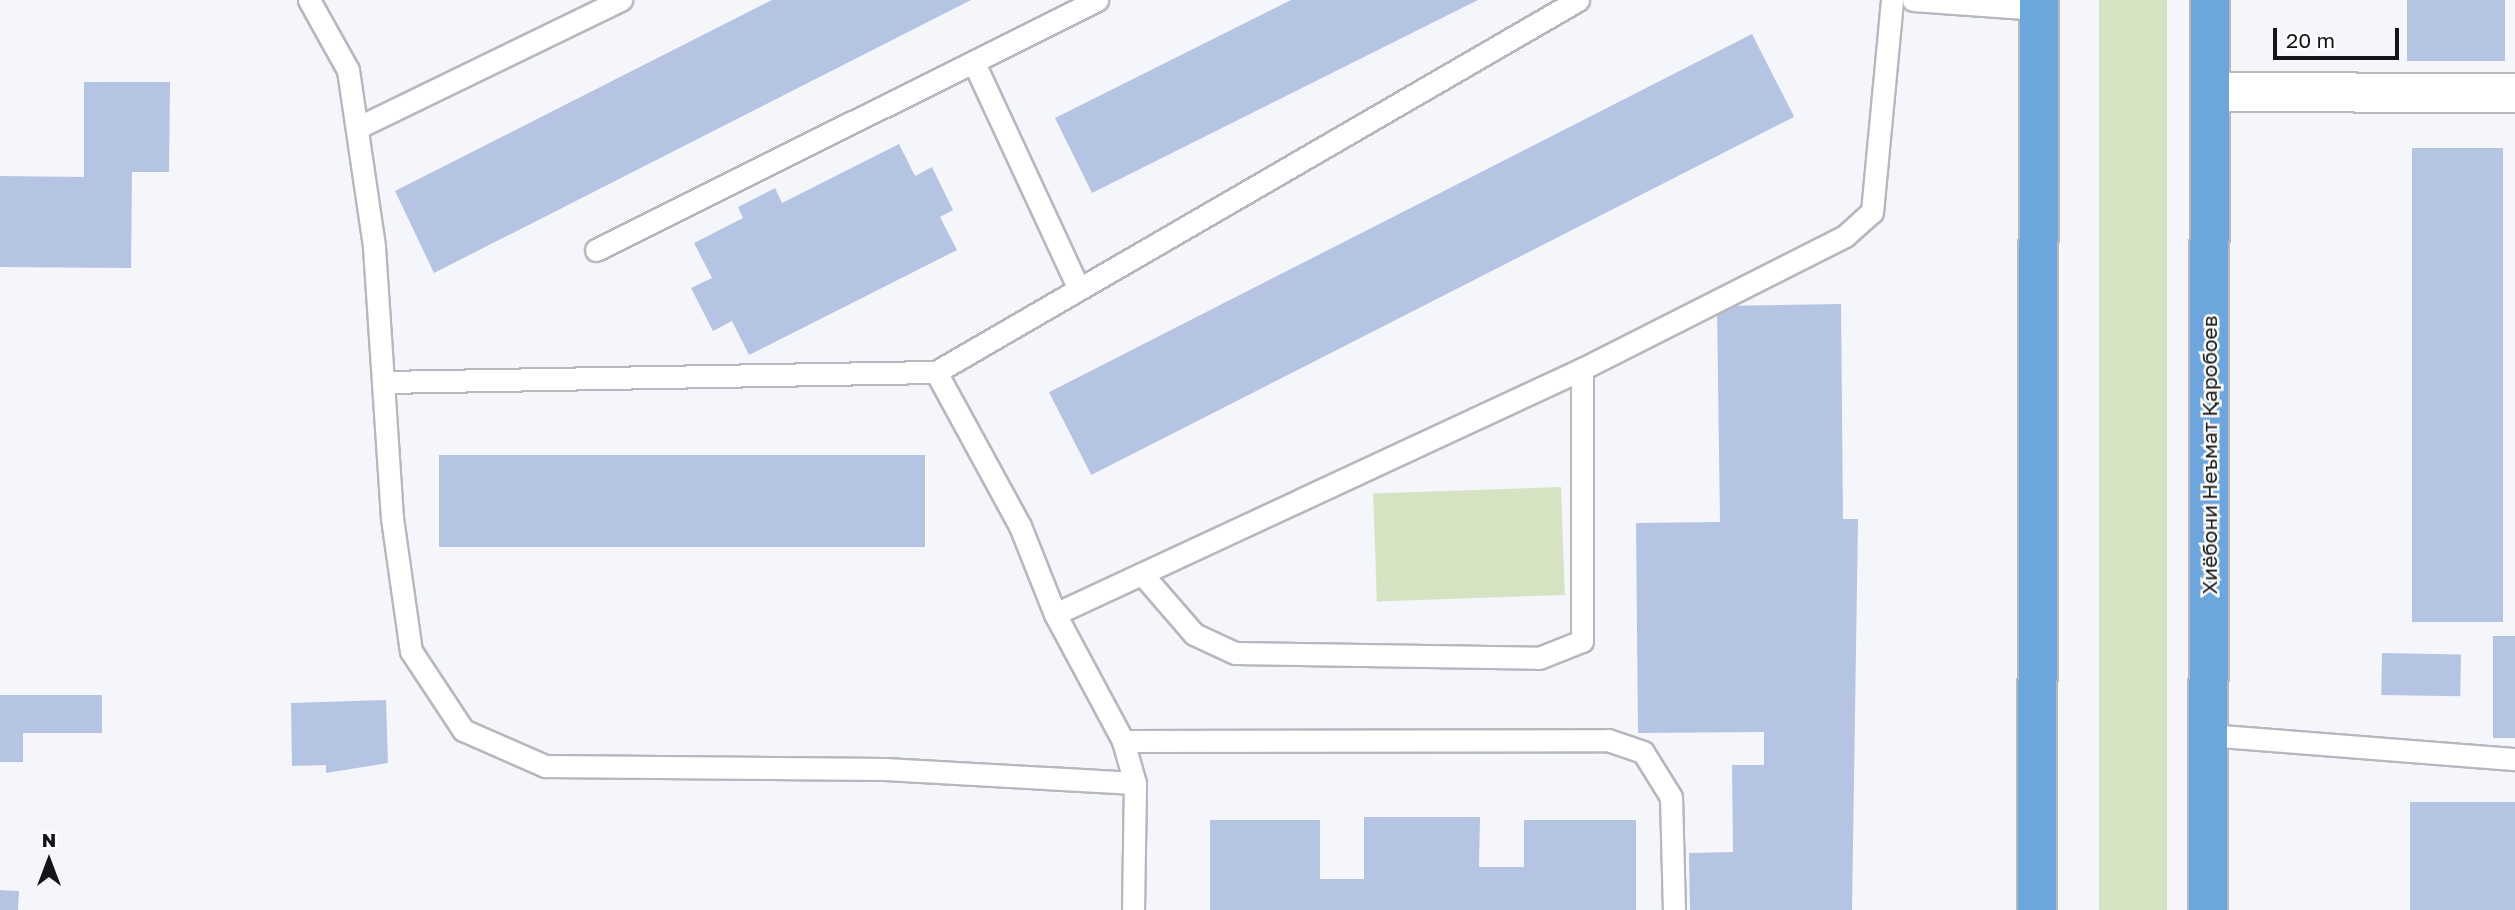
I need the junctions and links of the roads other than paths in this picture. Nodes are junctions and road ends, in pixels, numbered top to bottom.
1 (309, 0) edge
2 (621, 0) edge
3 (1097, 0) edge
4 (1578, 0) edge
5 (1892, 0) edge
6 (1913, 0) edge
7 (2210, 0) edge
8 (2039, 4) edge
9 (974, 64) junction
10 (2210, 92) junction
11 (2515, 93) edge
12 (363, 125) dead end
13 (596, 250) dead end
14 (1079, 289) junction
15 (1582, 369) junction
16 (936, 372) junction
17 (383, 382) junction
18 (1142, 574) junction
19 (1055, 614) junction
20 (2208, 735) junction
21 (1123, 741) junction
22 (2515, 759) edge
23 (1135, 782) junction
24 (1133, 910) edge
25 (1674, 910) edge
26 (2037, 910) edge
27 (2208, 910) edge

1 - 17 lane
2 - 12 lane
3 - 9 lane
4 - 14 lane
5 - 15 lane
6 - 8 lane
7 - 10 highway, Хиёбони Неъмат Қаробоев
8 - 26 highway
9 - 13 lane
9 - 14 lane
10 - 11 street
10 - 20 highway, Хиёбони Неъмат Қаробоев
14 - 16 lane
15 - 18 lane
15 - 18 lane
16 - 17 lane
16 - 19 lane
17 - 23 lane
18 - 19 lane
19 - 21 lane
20 - 22 lane
20 - 27 highway, Хиёбони Неъмат Қаробоев
21 - 23 lane
21 - 25 lane
23 - 24 lane

